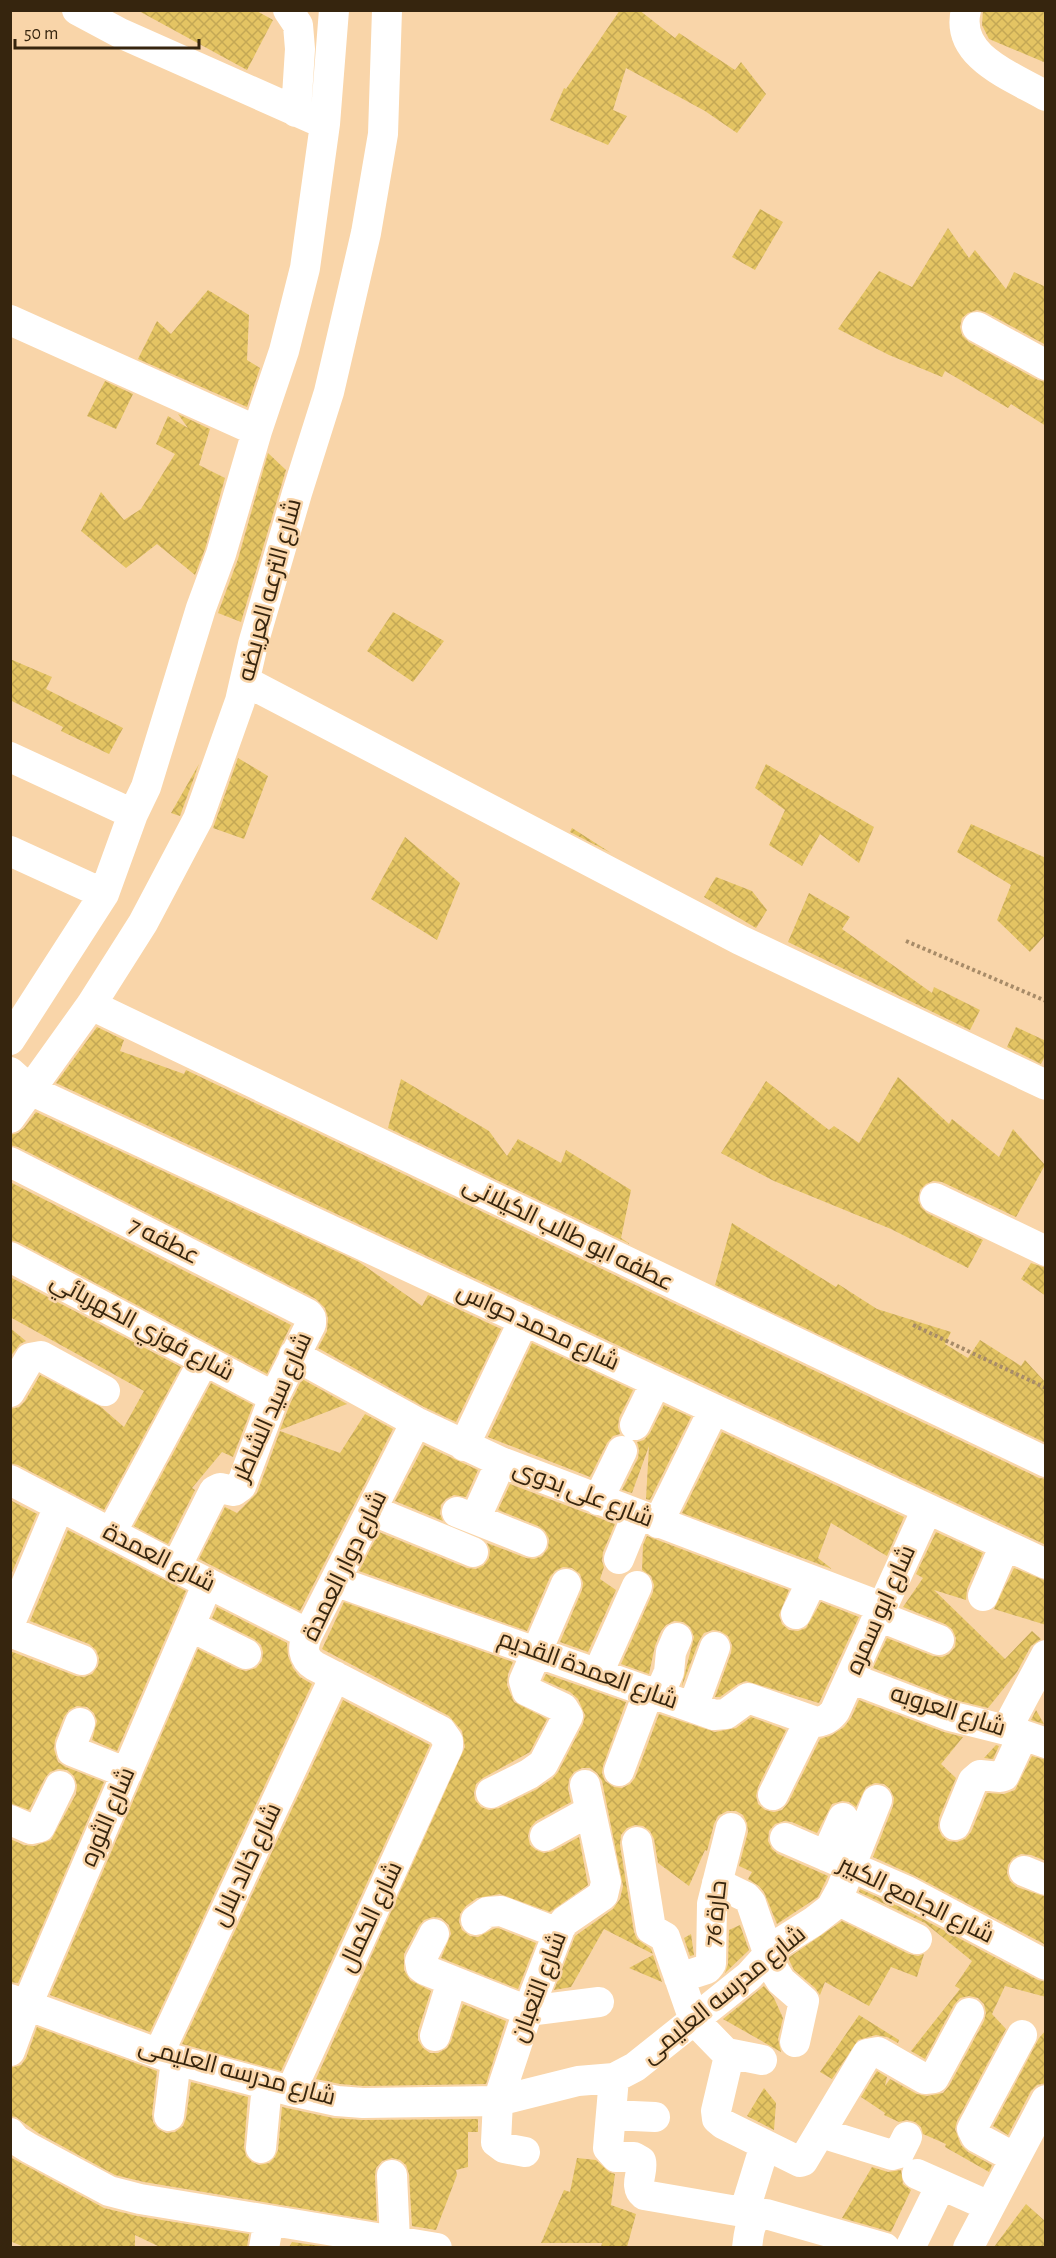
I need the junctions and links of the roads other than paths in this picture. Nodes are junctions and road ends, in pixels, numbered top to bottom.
1 (77, 10) edge
2 (288, 10) edge
3 (334, 10) edge
4 (387, 10) edge
5 (966, 10) edge
6 (1046, 96) edge
7 (297, 112) junction
8 (325, 124) junction
9 (10, 320) edge
10 (977, 327) dead end
11 (1046, 366) edge
12 (257, 431) junction
13 (245, 681) junction
14 (10, 758) edge
15 (132, 814) junction
16 (10, 851) edge
17 (104, 894) junction
18 (91, 1005) junction
19 (10, 1040) edge
20 (20, 1081) edge
21 (1046, 1085) edge
22 (10, 1118) edge
23 (10, 1162) edge
24 (936, 1198) dead end
25 (1046, 1251) edge
26 (10, 1257) edge
27 (524, 1320) junction
28 (310, 1324) joint
29 (294, 1355) junction
30 (204, 1360) junction
31 (656, 1382) junction
32 (105, 1391) dead end
33 (10, 1392) edge
34 (274, 1397) junction
35 (714, 1409) junction
36 (416, 1422) junction
37 (635, 1425) dead end
38 (464, 1446) junction
39 (622, 1451) dead end
40 (501, 1462) junction
41 (1046, 1462) edge
42 (10, 1480) edge
43 (598, 1500) junction
44 (59, 1506) junction
45 (927, 1509) junction
46 (371, 1510) junction
47 (648, 1519) junction
48 (111, 1533) junction
49 (532, 1542) dead end
50 (1005, 1545) junction
51 (473, 1552) dead end
52 (619, 1559) dead end
53 (1046, 1564) edge
54 (176, 1568) junction
55 (335, 1581) junction
56 (812, 1581) junction
57 (208, 1583) junction
58 (566, 1584) dead end
59 (637, 1586) dead end
60 (983, 1596) dead end
61 (880, 1611) junction
62 (796, 1614) dead end
63 (10, 1623) edge
64 (190, 1626) junction
65 (10, 1632) edge
66 (308, 1634) junction
67 (677, 1638) dead end
68 (939, 1640) dead end
69 (715, 1647) dead end
70 (536, 1652) junction
71 (246, 1654) dead end
72 (1046, 1655) edge
73 (82, 1660) dead end
74 (598, 1673) junction
75 (335, 1676) junction
76 (850, 1678) junction
77 (654, 1693) junction
78 (693, 1707) junction
79 (822, 1715) junction
80 (80, 1723) dead end
81 (1025, 1736) edge
82 (448, 1741) joint
83 (619, 1771) dead end
84 (127, 1773) junction
85 (60, 1786) dead end
86 (491, 1793) dead end
87 (773, 1795) dead end
88 (877, 1800) dead end
89 (843, 1818) dead end
90 (10, 1820) edge
91 (955, 1825) dead end
92 (730, 1828) dead end
93 (545, 1836) dead end
94 (785, 1838) dead end
95 (637, 1842) dead end
96 (839, 1861) junction
97 (717, 1883) junction
98 (837, 1900) junction
99 (476, 1920) dead end
100 (558, 1933) junction
101 (434, 1934) dead end
102 (917, 1939) dead end
103 (768, 1955) junction
104 (1046, 1965) edge
105 (679, 1978) junction
106 (452, 1981) junction
107 (19, 2002) edge
108 (599, 2002) dead end
109 (528, 2011) junction
110 (969, 2013) dead end
111 (694, 2020) junction
112 (1022, 2035) dead end
113 (435, 2036) dead end
114 (795, 2042) dead end
115 (10, 2051) edge
116 (727, 2053) junction
117 (168, 2057) junction
118 (762, 2060) dead end
119 (614, 2078) junction
120 (279, 2088) junction
121 (1046, 2100) edge
122 (498, 2101) junction
123 (610, 2115) junction
124 (169, 2116) dead end
125 (655, 2117) dead end
126 (10, 2133) edge
127 (821, 2133) junction
128 (907, 2137) dead end
129 (765, 2145) junction
130 (261, 2148) dead end
131 (525, 2152) dead end
132 (1015, 2158) junction
133 (392, 2175) dead end
134 (989, 2206) junction
135 (752, 2214) junction
136 (267, 2234) edge
137 (360, 2241) edge
138 (394, 2241) junction
139 (867, 2245) edge
140 (437, 2247) edge
141 (747, 2247) edge
142 (910, 2247) edge
143 (968, 2247) edge

1 - 7 street
2 - 7 street
3 - 8 street
4 - 13 street, شارع الترعه العريضه
5 - 6 street
7 - 8 street
8 - 12 street
9 - 12 street
10 - 11 street
12 - 15 street
13 - 18 street, شارع الترعه العريضه
13 - 21 street
14 - 15 street
15 - 17 street
16 - 17 street
17 - 19 street
18 - 20 street, شارع الترعه العريضه
18 - 41 street, عطفه ابو طالب الكيلانى
20 - 22 street, شارع الترعه العريضه
20 - 27 street, شارع محمد حواس
23 - 28 street, عطفه 7
24 - 25 street
26 - 30 street, شارع فوزي الكهربائي
27 - 31 street, شارع محمد حواس
27 - 38 street
28 - 29 street, شارع سيد الشاطر
29 - 34 street, شارع سيد الشاطر
29 - 36 street, شارع على بدوى
30 - 34 street, شارع فوزي الكهربائي
30 - 48 street
31 - 35 street, شارع محمد حواس
31 - 37 street
32 - 33 street
34 - 54 street, شارع سيد الشاطر
35 - 45 street, شارع محمد حواس
35 - 47 street
36 - 38 street, شارع على بدوى
36 - 46 street, شارع دوار العمدة
38 - 40 street, شارع على بدوى
39 - 43 street
40 - 43 street, شارع على بدوى
40 - 49 street
42 - 44 street, شارع العمدة
43 - 47 street, شارع على بدوى
44 - 48 street, شارع العمدة
44 - 63 street
45 - 50 street, شارع محمد حواس
45 - 61 street, شارع ابو سمره
46 - 51 street
46 - 55 street, شارع دوار العمدة
47 - 52 street
47 - 56 street, شارع على بدوى
48 - 54 street, شارع العمدة
50 - 53 street, شارع محمد حواس
50 - 60 street
54 - 57 street, شارع العمدة
55 - 66 street, شارع دوار العمدة
55 - 70 street, شارع العمدة القديم
56 - 61 street, شارع على بدوى
56 - 62 street
57 - 64 street, شارع الثوره
57 - 66 street, شارع العمدة
58 - 70 street
59 - 74 street
61 - 68 street, شارع على بدوى
61 - 76 street, شارع ابو سمره
64 - 71 street
64 - 84 street, شارع الثوره
65 - 73 street
66 - 75 street, شارع دوار العمدة
67 - 77 street
69 - 78 street
70 - 74 street, شارع العمدة القديم
70 - 86 street
72 - 81 street
74 - 77 street, شارع العمدة القديم
75 - 82 street, شارع دوار العمدة
75 - 117 street, شارع خالد بلال
76 - 79 street, شارع ابو سمره
76 - 81 street, شارع العروبه
77 - 78 street, شارع العمدة القديم
77 - 83 street
78 - 79 street, شارع العمدة القديم
79 - 87 street, شارع ابو سمره
80 - 84 street
81 - 91 street
82 - 120 street, شارع الكمال
84 - 107 street, شارع الثوره
85 - 90 street
88 - 96 street
89 - 96 street
92 - 97 street, حارة 76
93 - 100 street, شارع التعبان
94 - 96 street, شارع الجامع الكبير
95 - 105 street
96 - 98 street, شارع مدرسه العليمى
96 - 104 street, شارع الجامع الكبير
97 - 103 street
97 - 105 street, حارة 76
98 - 102 street
98 - 103 street, شارع مدرسه العليمى
99 - 100 street
100 - 109 street, شارع التعبان
101 - 106 street
103 - 111 street, شارع مدرسه العليمى
103 - 114 street
105 - 111 street
106 - 109 street
106 - 113 street
107 - 115 street, شارع الثوره
107 - 117 street, شارع مدرسه العليمى
108 - 109 street
109 - 122 street, شارع التعبان
110 - 127 street
111 - 116 street
111 - 119 street, شارع مدرسه العليمى
112 - 132 street
116 - 118 street
116 - 129 street
117 - 120 street, شارع مدرسه العليمى
117 - 124 street, شارع خالد بلال
119 - 122 street, شارع مدرسه العليمى
119 - 123 street
120 - 122 street, شارع مدرسه العليمى
120 - 130 street, شارع الكمال
121 - 132 street
122 - 131 street, شارع التعبان
123 - 125 street
123 - 135 street
126 - 136 street
127 - 128 street
127 - 129 street
129 - 135 street
132 - 134 street
133 - 138 street
134 - 142 street
134 - 143 street
135 - 139 street
135 - 141 street
136 - 137 street
137 - 138 street
138 - 140 street

